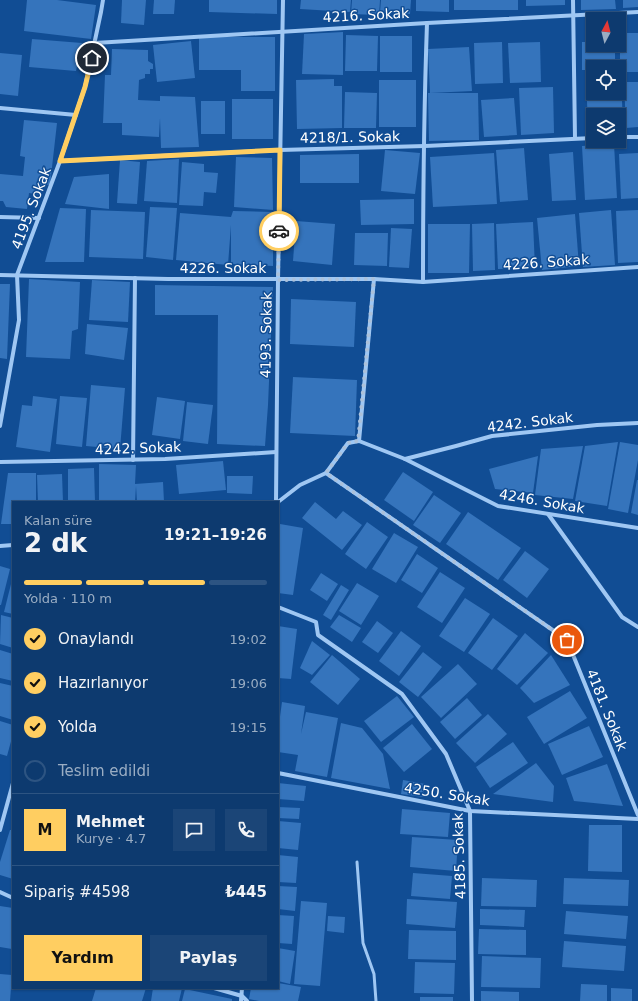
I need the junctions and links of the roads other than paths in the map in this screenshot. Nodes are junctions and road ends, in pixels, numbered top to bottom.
1 (99, 0) edge
2 (103, 0) edge
3 (284, 0) edge
4 (573, 0) edge
5 (638, 12) edge
6 (574, 16) junction
7 (427, 23) junction
8 (284, 31) junction
9 (95, 43) junction
10 (0, 108) edge
11 (76, 116) junction
12 (626, 137) edge
13 (638, 137) edge
14 (575, 138) junction
15 (586, 138) edge
16 (425, 146) junction
17 (280, 150) junction
18 (60, 161) junction
19 (0, 217) edge
20 (39, 218) junction
21 (638, 267) edge
22 (0, 275) edge
23 (17, 275) junction
24 (135, 278) junction
25 (374, 279) junction
26 (278, 280) junction
27 (423, 282) junction
28 (638, 423) edge
29 (0, 426) edge
30 (358, 441) junction
31 (276, 452) junction
32 (405, 458) junction
33 (133, 460) junction
34 (0, 462) edge
35 (326, 473) junction
36 (277, 501) edge
37 (278, 501) edge
38 (548, 514) junction
39 (638, 528) edge
40 (12, 545) edge
41 (0, 546) edge
42 (279, 607) edge
43 (638, 627) edge
44 (279, 773) edge
45 (12, 787) edge
46 (470, 811) junction
47 (638, 815) edge
48 (638, 819) edge
49 (0, 830) edge
50 (357, 862) dead end
51 (0, 892) edge
52 (12, 898) edge
53 (216, 989) edge
54 (242, 989) edge
55 (241, 999) edge
56 (247, 1001) edge
57 (376, 1001) edge
58 (472, 1001) edge

1 - 2 street
2 - 9 street, 4195. Sokak
3 - 8 street, 4193. Sokak
4 - 6 street
5 - 6 street, 4216. Sokak
6 - 7 street, 4216. Sokak
6 - 14 street
7 - 8 street, 4216. Sokak
7 - 16 street
8 - 9 street, 4216. Sokak
8 - 17 street, 4193. Sokak
9 - 11 street, 4195. Sokak
10 - 11 street
11 - 18 street, 4195. Sokak
12 - 13 street
14 - 15 street, 4218/1. Sokak
14 - 16 street, 4218/1. Sokak
16 - 17 street, 4218/1. Sokak
16 - 27 street
17 - 18 street, 4218/1. Sokak
17 - 26 street, 4193. Sokak
18 - 20 street, 4195. Sokak
19 - 20 street
20 - 23 street, 4195. Sokak
21 - 27 street, 4226. Sokak
22 - 23 street, 4226. Sokak
23 - 24 street, 4226. Sokak
23 - 29 street, 4195. Sokak
24 - 26 street, 4226. Sokak
24 - 33 street
25 - 26 street, 4226. Sokak
25 - 27 street, 4226. Sokak
25 - 30 street
26 - 31 street, 4193. Sokak
28 - 32 street, 4242. Sokak
30 - 32 street
30 - 35 street
31 - 33 street, 4242. Sokak
31 - 36 street, 4193. Sokak
32 - 38 street, 4246. Sokak
33 - 34 street, 4242. Sokak
35 - 37 street
35 - 47 street, 4181. Sokak
38 - 39 street, 4246. Sokak
38 - 43 street
40 - 41 street
42 - 46 street, 4185. Sokak
44 - 46 street, 4250. Sokak
45 - 49 street
46 - 48 street, 4250. Sokak
46 - 58 street, 4185. Sokak
50 - 57 lane
51 - 52 street
53 - 55 street
54 - 55 street
55 - 56 street

